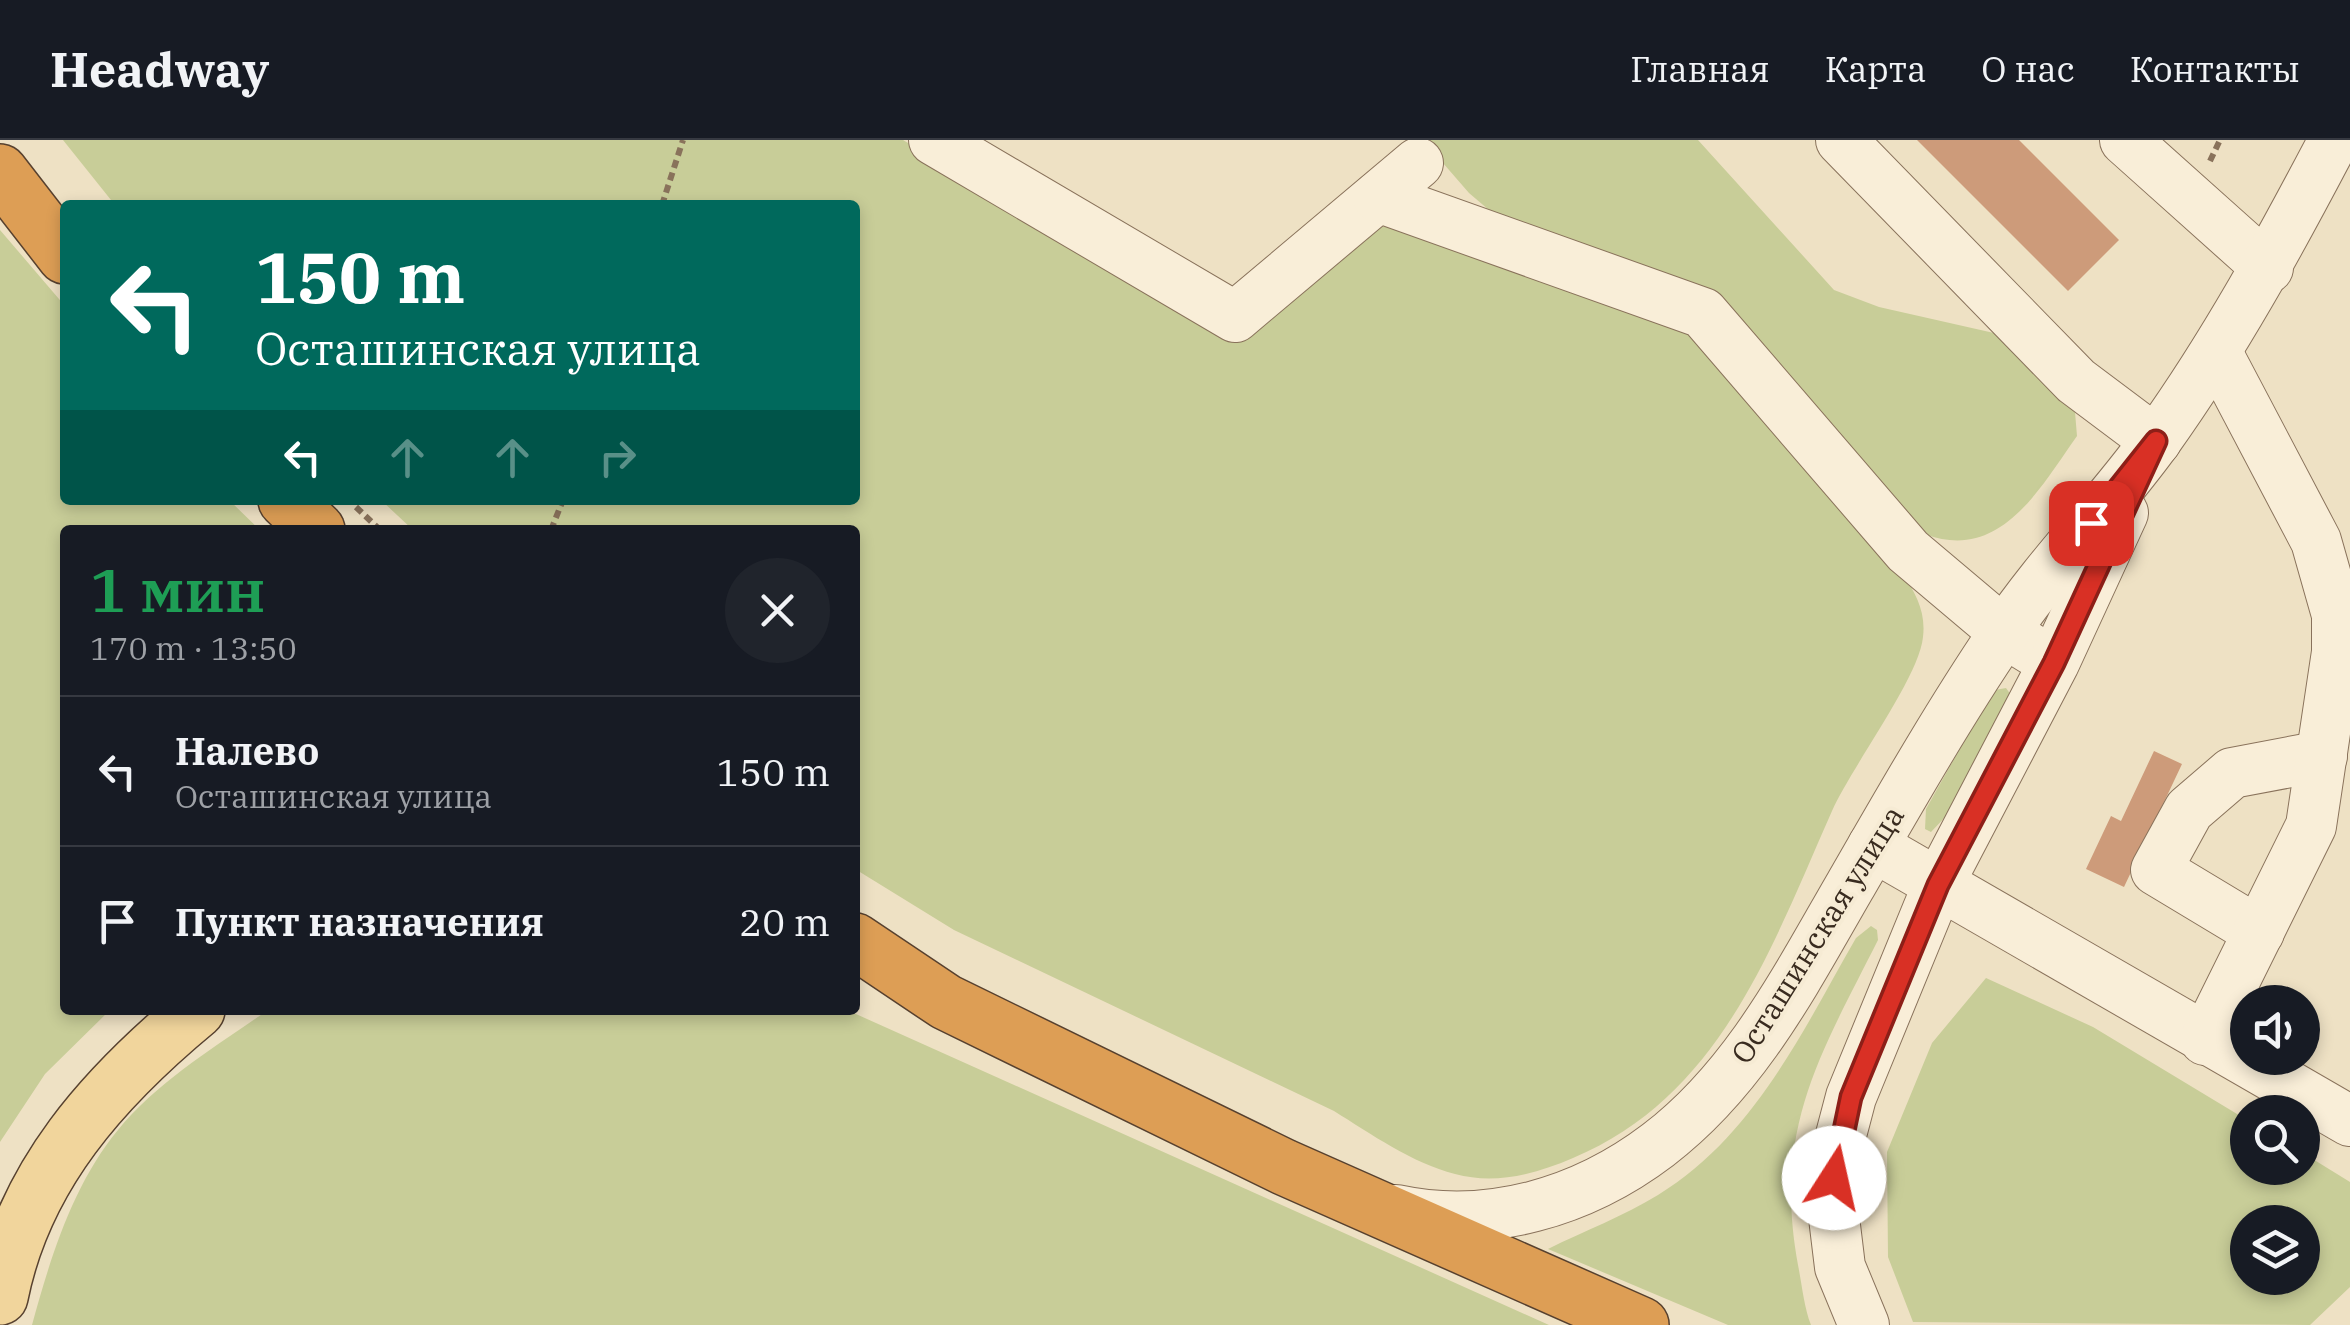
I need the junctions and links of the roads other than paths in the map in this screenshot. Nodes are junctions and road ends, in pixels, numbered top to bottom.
1 (934, 140) edge
2 (1842, 140) edge
3 (2124, 140) edge
4 (2334, 140) edge
5 (1408, 152) edge
6 (0, 172) edge
7 (1378, 198) junction
8 (1477, 232) junction
9 (60, 250) edge
10 (2268, 268) junction
11 (2216, 351) junction
12 (2156, 441) junction
13 (291, 505) edge
14 (311, 525) edge
15 (2004, 632) junction
16 (2344, 632) edge
17 (2054, 663) junction
18 (2322, 756) junction
19 (1873, 846) junction
20 (1938, 885) junction
21 (2258, 932) junction
22 (860, 945) edge
23 (860, 973) edge
24 (946, 1002) junction
25 (192, 1015) edge
26 (2205, 1040) junction
27 (2350, 1121) edge
28 (1344, 1194) junction
29 (0, 1297) edge
30 (1641, 1325) edge
31 (1864, 1325) edge

1 - 7 street
2 - 12 street
3 - 10 street
4 - 10 street, Осташинская улица
5 - 7 street
5 - 8 street
6 - 9 highway
7 - 8 street
8 - 15 street
10 - 11 street, Осташинская улица
11 - 12 street, Осташинская улица
11 - 16 street
12 - 15 street, Осташинская улица
12 - 17 street, Осташинская улица
13 - 14 highway
15 - 17 street
15 - 19 street, Осташинская улица
16 - 18 street
17 - 20 street, Осташинская улица
18 - 21 street
18 - 21 street
19 - 20 street
19 - 28 street, Осташинская улица
20 - 26 street
20 - 31 street, Осташинская улица
21 - 26 street
22 - 24 highway
23 - 24 main road
24 - 28 highway
25 - 29 main road
26 - 27 street
28 - 30 highway

